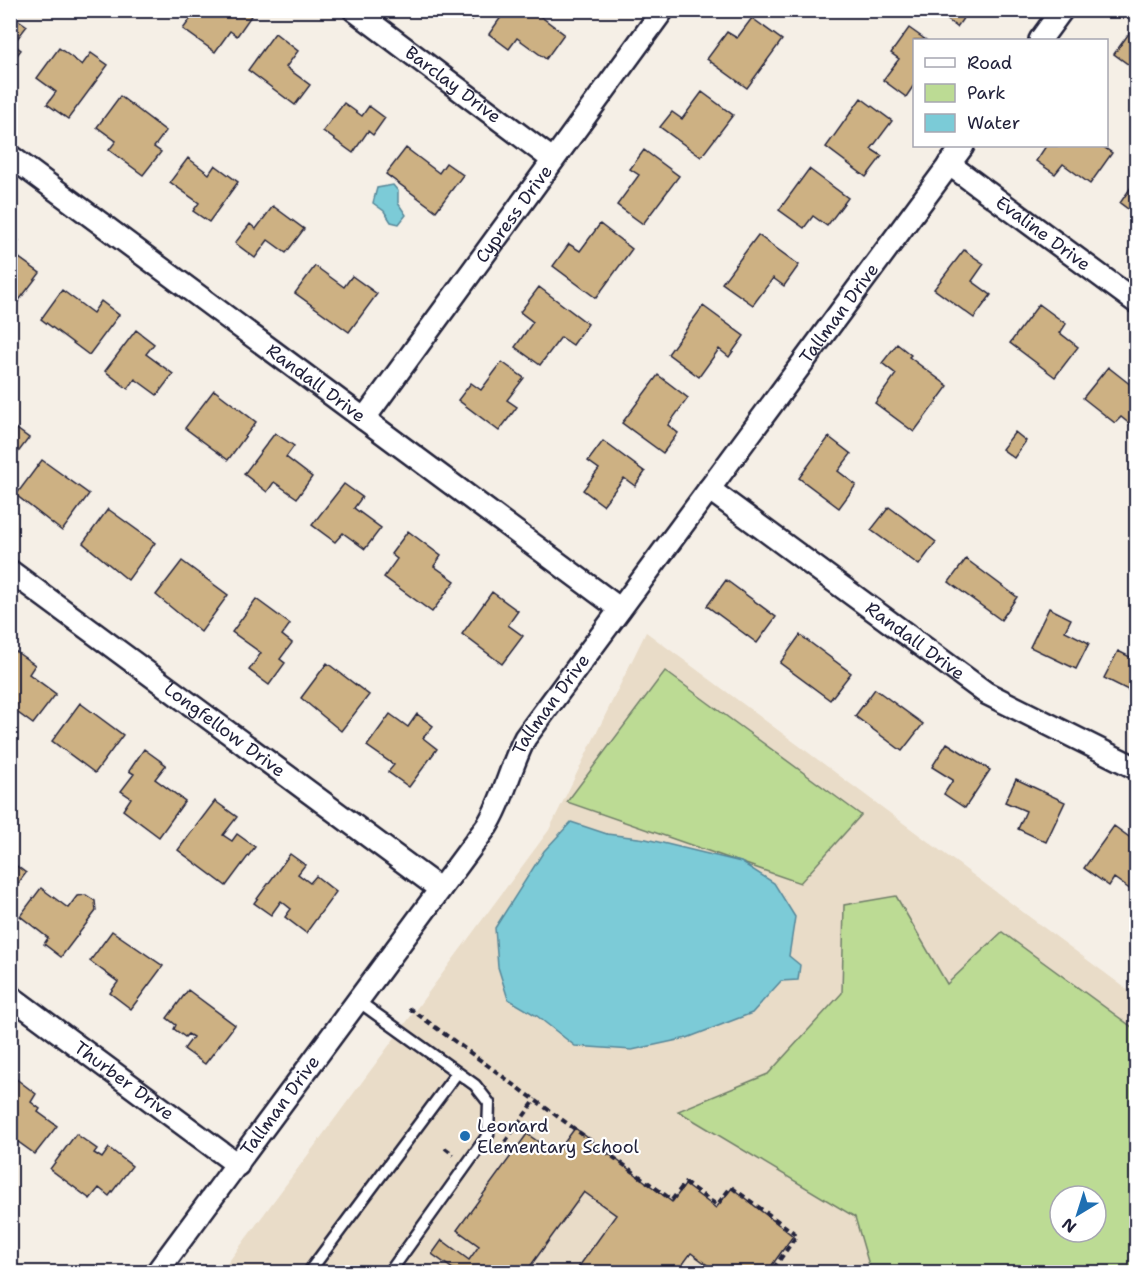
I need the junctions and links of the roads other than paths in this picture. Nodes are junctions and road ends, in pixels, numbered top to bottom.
1 (354, 10) edge
2 (663, 10) edge
3 (1062, 10) edge
4 (1041, 39) edge
5 (962, 147) edge
6 (10, 156) edge
7 (553, 160) junction
8 (949, 164) junction
9 (1137, 302) edge
10 (364, 419) junction
11 (708, 489) junction
12 (10, 571) edge
13 (620, 609) junction
14 (1137, 768) edge
15 (440, 889) junction
16 (10, 996) edge
17 (358, 1001) junction
18 (457, 1072) junction
19 (238, 1165) junction
20 (157, 1272) edge
21 (309, 1272) edge
22 (390, 1272) edge

1 - 7 street, Barclay Drive
2 - 7 street, Cypress Drive
3 - 4 street
5 - 8 street, Tallman Drive
6 - 10 street, Randall Drive
7 - 10 street, Cypress Drive
8 - 9 street, Evaline Drive
8 - 11 street, Tallman Drive
10 - 13 street, Randall Drive
11 - 13 street, Tallman Drive
11 - 14 street, Randall Drive
12 - 15 street, Longfellow Drive
13 - 15 street, Tallman Drive
15 - 17 street, Tallman Drive
16 - 19 street, Thurber Drive
17 - 18 lane
17 - 19 street, Tallman Drive
18 - 21 lane
18 - 22 lane
19 - 20 street, Tallman Drive

